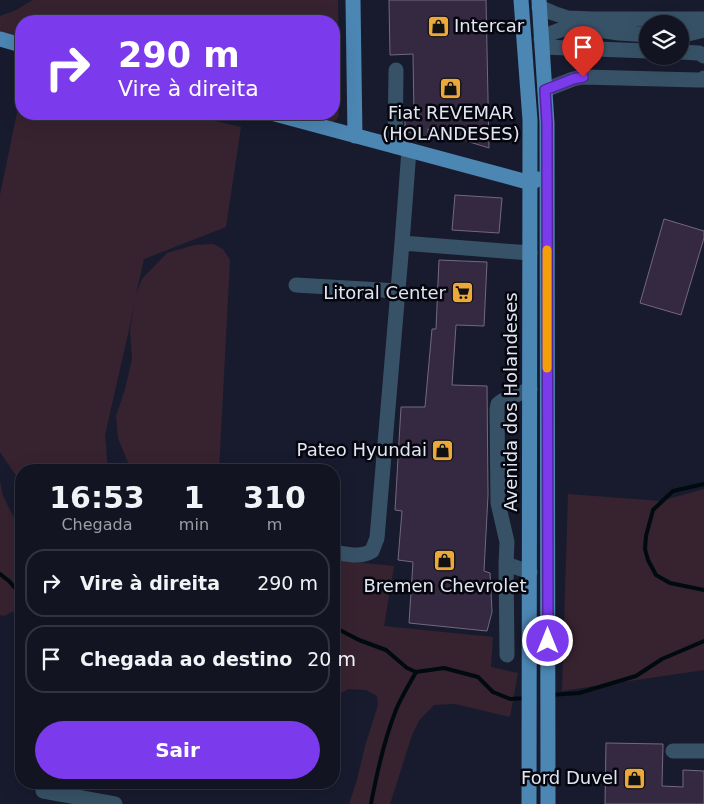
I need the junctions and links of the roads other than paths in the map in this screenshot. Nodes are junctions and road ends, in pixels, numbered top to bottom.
1 (353, 0) edge
2 (522, 0) edge
3 (539, 4) edge
4 (704, 12) edge
5 (607, 19) junction
6 (704, 19) edge
7 (639, 20) edge
8 (689, 21) edge
9 (689, 23) edge
10 (704, 24) edge
11 (639, 27) edge
12 (591, 29) junction
13 (704, 30) edge
14 (689, 34) edge
15 (639, 35) edge
16 (0, 39) edge
17 (15, 43) edge
18 (542, 43) junction
19 (639, 50) edge
20 (689, 52) edge
21 (704, 56) edge
22 (396, 70) dead end
23 (704, 78) edge
24 (545, 90) junction
25 (297, 120) edge
26 (355, 136) junction
27 (402, 148) junction
28 (547, 175) junction
29 (531, 183) junction
30 (402, 243) junction
31 (530, 253) junction
32 (296, 285) dead end
33 (398, 291) junction
34 (530, 389) junction
35 (340, 553) edge
36 (506, 564) junction
37 (530, 572) junction
38 (507, 655) dead end
39 (673, 751) dead end
40 (704, 751) edge
41 (43, 792) edge
42 (115, 804) edge
43 (529, 804) edge
44 (548, 804) edge

1 - 26 main road
2 - 29 main road, Avenida dos Holandeses
3 - 5 street
3 - 18 main road, Avenida dos Holandeses
4 - 5 street
5 - 7 street
6 - 8 street
9 - 10 street
11 - 12 street
12 - 15 street
12 - 18 street
13 - 14 street
16 - 17 main road
18 - 19 street
18 - 24 main road, Avenida dos Holandeses
20 - 21 street
22 - 27 street
23 - 24 street
24 - 28 main road, Avenida dos Holandeses
25 - 26 main road
26 - 27 main road
27 - 29 main road
27 - 30 street
28 - 29 main road
28 - 44 main road, Avenida dos Holandeses
29 - 31 main road, Avenida dos Holandeses
30 - 31 street
30 - 33 street
31 - 34 main road, Avenida dos Holandeses
32 - 33 street
33 - 35 street
34 - 36 street
34 - 37 main road, Avenida dos Holandeses
36 - 37 street
36 - 38 street
37 - 43 main road, Avenida dos Holandeses
39 - 40 street
41 - 42 street

